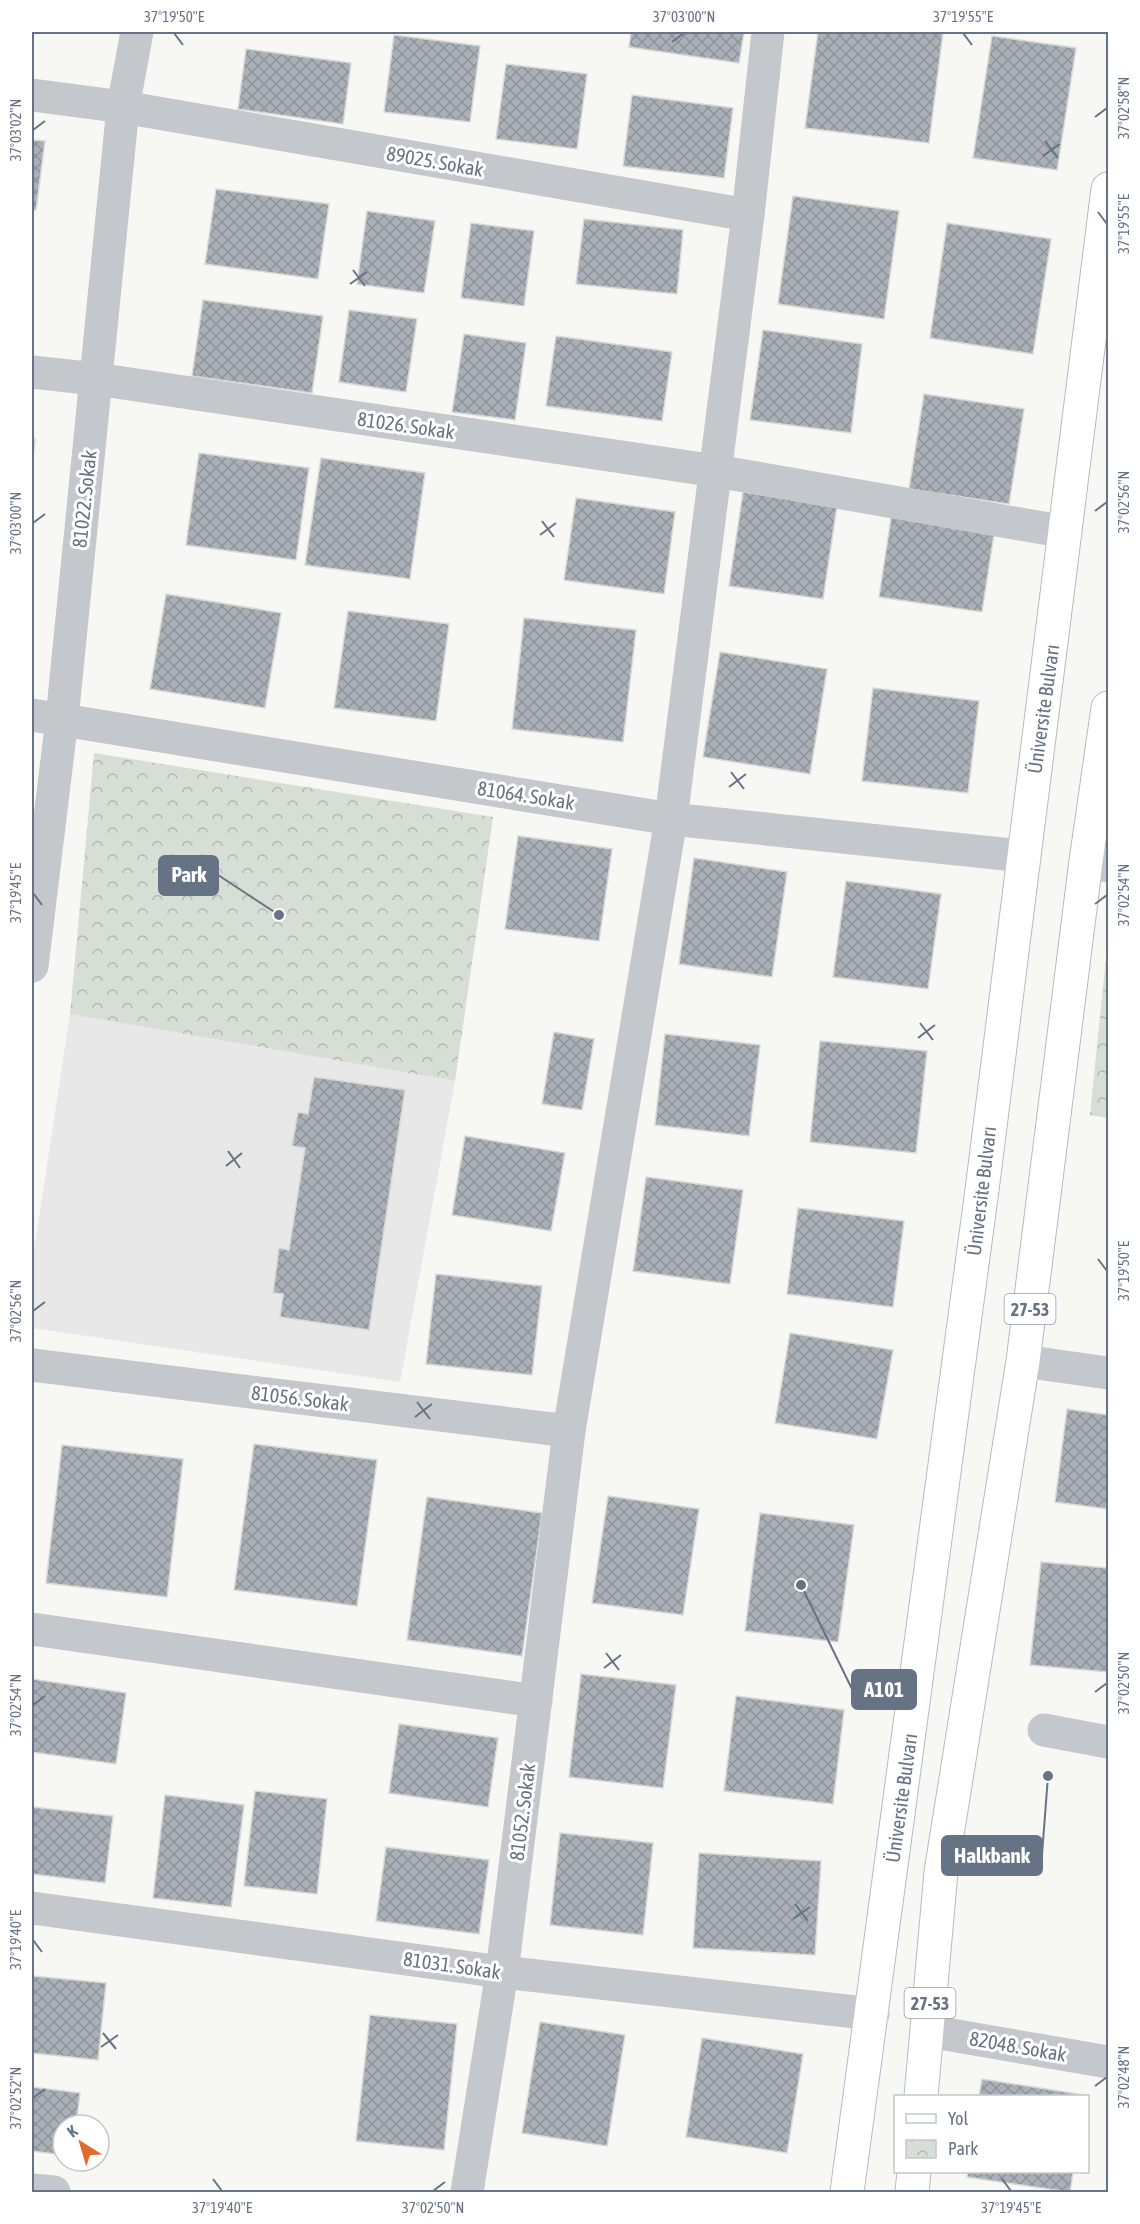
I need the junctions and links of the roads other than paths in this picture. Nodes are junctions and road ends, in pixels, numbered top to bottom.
1 (137, 32) edge
2 (768, 32) edge
3 (32, 95) edge
4 (123, 106) junction
5 (1108, 189) edge
6 (748, 215) junction
7 (32, 372) edge
8 (96, 379) junction
9 (716, 471) junction
10 (1066, 532) junction
11 (1108, 708) edge
12 (47, 717) edge
13 (671, 819) junction
14 (1023, 856) junction
15 (1097, 864) edge
16 (32, 966) edge
17 (1023, 1361) junction
18 (32, 1365) edge
19 (1108, 1373) edge
20 (569, 1431) junction
21 (32, 1629) edge
22 (536, 1701) junction
23 (1044, 1730) dead end
24 (1108, 1742) edge
25 (32, 1908) edge
26 (502, 1972) junction
27 (873, 2014) junction
28 (928, 2031) junction
29 (1108, 2062) edge
30 (921, 2095) edge
31 (914, 2173) edge
32 (32, 2190) edge
33 (54, 2193) edge
34 (467, 2193) edge
35 (848, 2193) edge
36 (912, 2193) edge

1 - 4 street, 81022. Sokak
2 - 6 street, 81052. Sokak
3 - 4 street, 89025. Sokak
4 - 6 street, 89025. Sokak
4 - 8 street, 81022. Sokak
5 - 10 main road, Üniversite Bulvarı
6 - 9 street, 81052. Sokak
7 - 8 street, 81026. Sokak
8 - 9 street, 81026. Sokak
8 - 12 street, 81022. Sokak
9 - 10 street, 81026. Sokak
9 - 13 street, 81052. Sokak
10 - 14 main road, Üniversite Bulvarı
11 - 15 main road, 27-53
12 - 13 street, 81064. Sokak
12 - 16 street, 81022. Sokak
13 - 14 street, 81064. Sokak
13 - 20 street, 81052. Sokak
14 - 27 main road, Üniversite Bulvarı
15 - 17 main road, 27-53
17 - 19 street
17 - 28 main road, 27-53
18 - 20 street, 81056. Sokak
20 - 22 street, 81052. Sokak
21 - 22 street
22 - 26 street, 81052. Sokak
23 - 24 street
25 - 26 street, 81031. Sokak
26 - 27 street, 81031. Sokak
26 - 34 street, 81052. Sokak
27 - 35 main road, Üniversite Bulvarı
28 - 29 street, 82048. Sokak
28 - 30 main road, 27-53
31 - 36 main road
32 - 33 street

